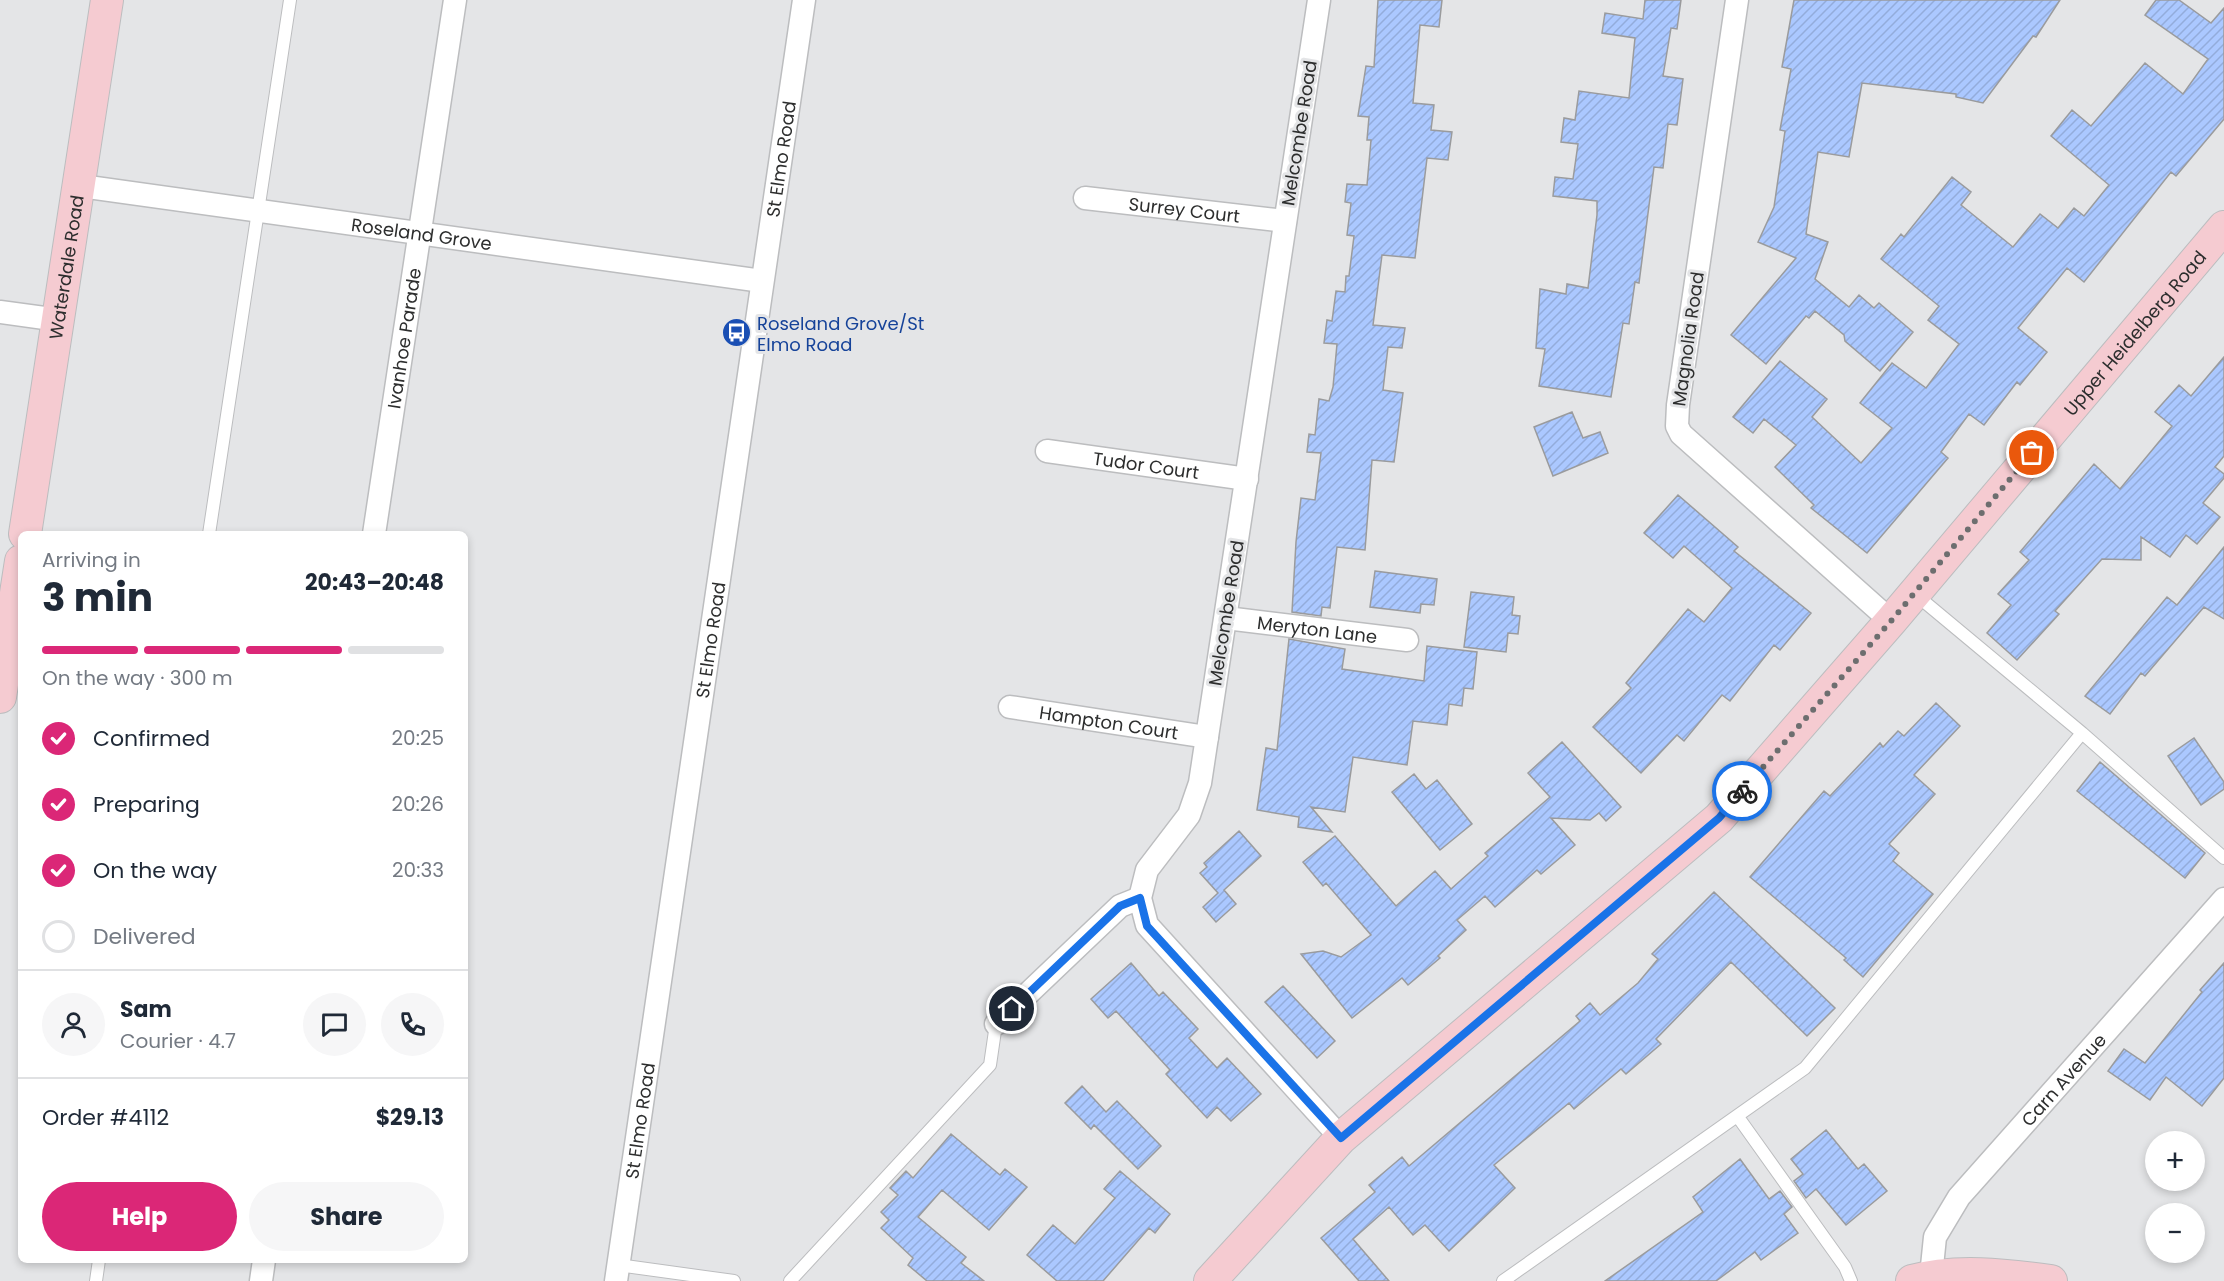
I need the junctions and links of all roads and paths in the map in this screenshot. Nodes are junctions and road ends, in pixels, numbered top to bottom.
1 (108, 0) edge
2 (290, 0) edge
3 (455, 0) edge
4 (804, 0) edge
5 (1318, 0) edge
6 (1737, 0) edge
7 (81, 186) junction
8 (1085, 198) dead end
9 (258, 211) junction
10 (1285, 221) junction
11 (419, 233) junction
12 (2219, 242) edge
13 (762, 281) junction
14 (0, 312) edge
15 (59, 320) junction
16 (1047, 451) dead end
17 (1246, 478) junction
18 (25, 531) edge
19 (209, 531) edge
20 (374, 531) edge
21 (18, 572) edge
22 (1914, 594) junction
23 (6, 616) edge
24 (1226, 618) junction
25 (1891, 621) junction
26 (1407, 640) dead end
27 (0, 697) edge
28 (1010, 707) dead end
29 (2082, 733) junction
30 (1208, 737) junction
31 (2224, 858) edge
32 (1140, 898) junction
33 (2224, 899) edge
34 (996, 1024) joint
35 (1738, 1117) junction
36 (1341, 1138) junction
37 (99, 1263) edge
38 (264, 1263) edge
39 (617, 1273) edge
40 (1921, 1278) edge
41 (96, 1281) edge
42 (261, 1281) edge
43 (734, 1281) edge
44 (790, 1281) edge
45 (1209, 1281) edge
46 (1503, 1281) edge
47 (1851, 1281) edge
48 (2050, 1281) edge

1 - 7 main road, Waterdale Road
2 - 9 lane
3 - 11 street, Ivanhoe Parade
4 - 13 street, St Elmo Road
5 - 10 street, Melcombe Road
6 - 25 street, Magnolia Road
7 - 9 street, Roseland Grove
7 - 15 main road, Waterdale Road
8 - 10 street, Surrey Court
9 - 11 street, Roseland Grove
9 - 19 lane
10 - 17 street, Melcombe Road
11 - 13 street, Roseland Grove
11 - 20 street, Ivanhoe Parade
12 - 22 main road, Upper Heidelberg Road
13 - 39 street, St Elmo Road
14 - 15 street
15 - 18 main road, Waterdale Road
16 - 17 street, Tudor Court
17 - 24 street, Melcombe Road
21 - 23 main road
22 - 25 main road, Upper Heidelberg Road
22 - 29 lane
23 - 27 main road
24 - 26 street, Meryton Lane
24 - 30 street, Melcombe Road
25 - 36 main road, Upper Heidelberg Road
28 - 30 street, Hampton Court
29 - 31 lane
29 - 35 lane
30 - 32 street, Melcombe Road
32 - 34 street
32 - 36 street, Melcombe Road
33 - 40 street, Carn Avenue
34 - 44 lane
35 - 46 lane
35 - 47 lane
36 - 45 main road, Upper Heidelberg Road
37 - 41 lane
38 - 42 street
39 - 43 lane
40 - 48 main road

